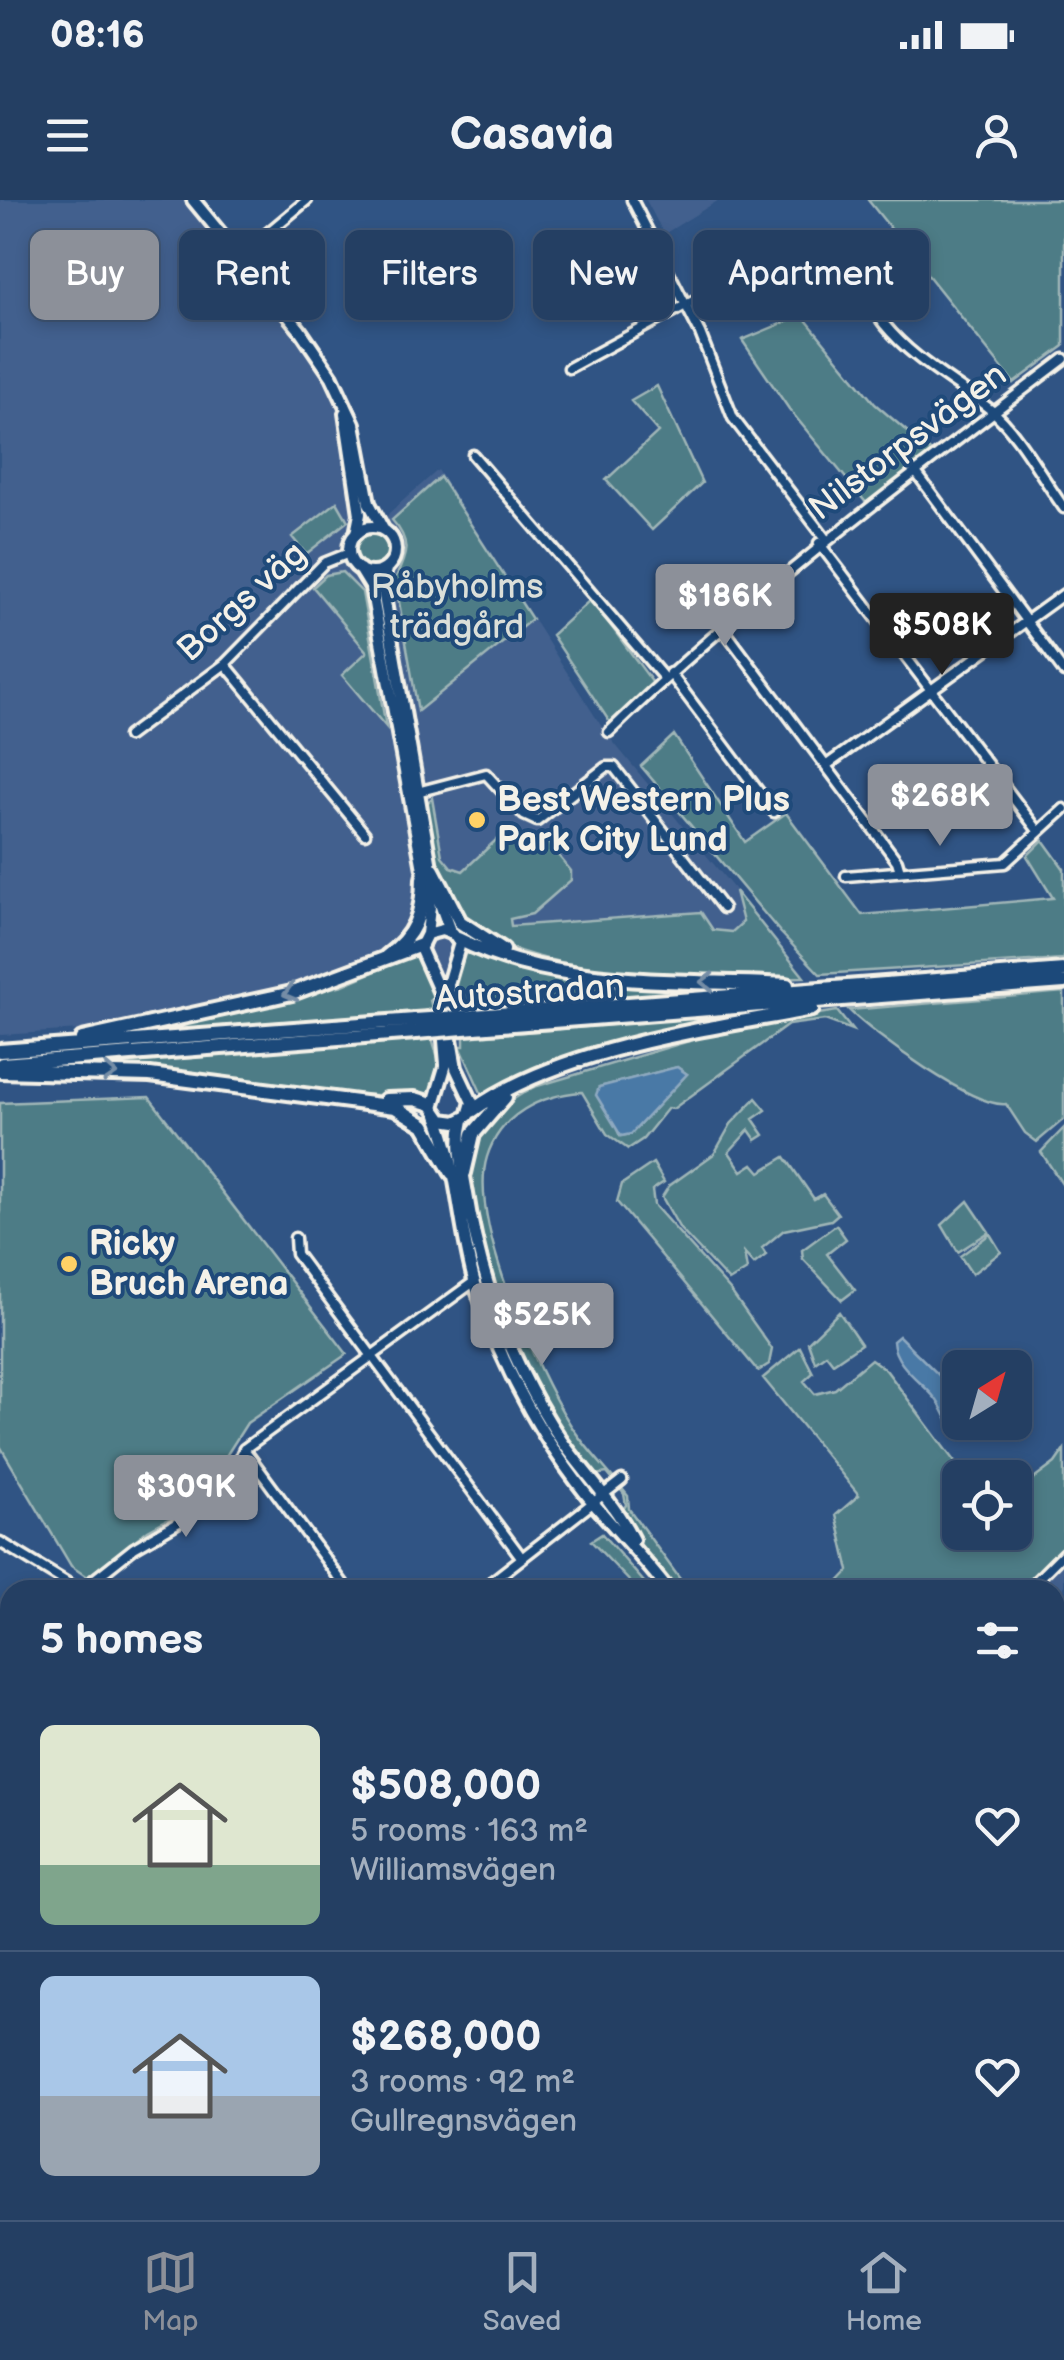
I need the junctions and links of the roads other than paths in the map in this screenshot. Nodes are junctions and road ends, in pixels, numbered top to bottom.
1 (194, 200) edge
2 (307, 200) edge
3 (632, 200) edge
4 (219, 230) edge
5 (271, 230) edge
6 (684, 303) junction
7 (290, 320) edge
8 (1064, 358) edge
9 (569, 368) dead end
10 (344, 406) junction
11 (994, 412) junction
12 (473, 455) dead end
13 (915, 471) junction
14 (1064, 508) edge
15 (383, 530) junction
16 (356, 534) junction
17 (822, 541) junction
18 (350, 553) junction
19 (386, 569) junction
20 (360, 570) junction
21 (1064, 594) edge
22 (1028, 620) junction
23 (722, 627) junction
24 (225, 664) junction
25 (1064, 672) edge
26 (667, 676) junction
27 (930, 693) junction
28 (609, 732) dead end
29 (128, 736) dead end
30 (827, 765) junction
31 (413, 792) junction
32 (1064, 809) edge
33 (774, 812) dead end
34 (1039, 832) junction
35 (365, 834) dead end
36 (900, 871) junction
37 (428, 874) junction
38 (846, 876) dead end
39 (722, 908) dead end
40 (454, 936) junction
41 (424, 940) junction
42 (537, 964) junction
43 (376, 965) junction
44 (1064, 970) edge
45 (1064, 982) edge
46 (839, 988) junction
47 (877, 996) junction
48 (475, 1022) junction
49 (416, 1026) junction
50 (34, 1049) junction
51 (0, 1051) edge
52 (0, 1068) edge
53 (517, 1085) junction
54 (364, 1102) junction
55 (434, 1110) junction
56 (467, 1115) junction
57 (458, 1173) junction
58 (295, 1238) dead end
59 (475, 1281) junction
60 (371, 1355) junction
61 (244, 1449) junction
62 (622, 1480) dead end
63 (599, 1499) junction
64 (0, 1542) edge
65 (1064, 1552) edge
66 (522, 1558) junction
67 (63, 1580) edge
68 (93, 1580) edge
69 (341, 1580) edge
70 (494, 1580) edge
71 (660, 1580) edge
72 (1037, 1580) edge

1 - 4 main road
2 - 5 street
3 - 6 street
6 - 9 street
6 - 11 street
6 - 17 street
7 - 10 main road
8 - 11 street, Nilstorpsvägen
10 - 15 main road
10 - 16 main road
11 - 13 street, Nilstorpsvägen
11 - 14 street
12 - 26 street
13 - 17 street, Nilstorpsvägen
13 - 22 street
15 - 16 main road
15 - 19 main road
16 - 18 main road
17 - 23 street, Nilstorpsvägen
17 - 27 street
18 - 20 main road
18 - 24 street, Borgs väg
19 - 20 main road
19 - 31 main road
20 - 31 main road
21 - 22 street
22 - 25 street
22 - 27 street
23 - 26 street, Nilstorpsvägen
23 - 30 street
24 - 29 street, Borgs väg
24 - 35 street
26 - 28 street, Nilstorpsvägen
26 - 33 street
27 - 30 street
27 - 34 street
30 - 36 street
31 - 37 main road
31 - 39 street
32 - 34 street
34 - 36 street
36 - 38 street
37 - 40 main road
37 - 41 main road
37 - 42 highway
37 - 43 highway
40 - 41 main road
40 - 42 highway
40 - 56 main road
41 - 43 highway
41 - 55 main road
46 -> 42 highway
43 -> 50 highway
44 - 46 highway, Autostradan
45 - 47 highway, Autostradan
46 - 48 highway, Autostradan
47 - 48 highway, Autostradan
47 - 53 highway
48 - 49 highway, Autostradan, bridge
49 - 50 highway, Autostradan
49 - 52 highway, Autostradan
50 - 51 highway, Autostradan
52 -> 54 highway
53 - 56 highway
53 - 57 highway
54 - 55 highway
54 - 57 highway
55 - 56 main road
55 - 57 main road
56 - 57 main road
57 - 59 main road
57 - 63 main road
58 - 60 street
59 - 60 street
59 - 63 main road
60 - 61 street
60 - 66 street
61 - 68 street
61 - 69 street
62 - 63 street
63 - 66 street
63 - 71 main road
64 - 67 street
65 - 72 street
66 - 70 street

